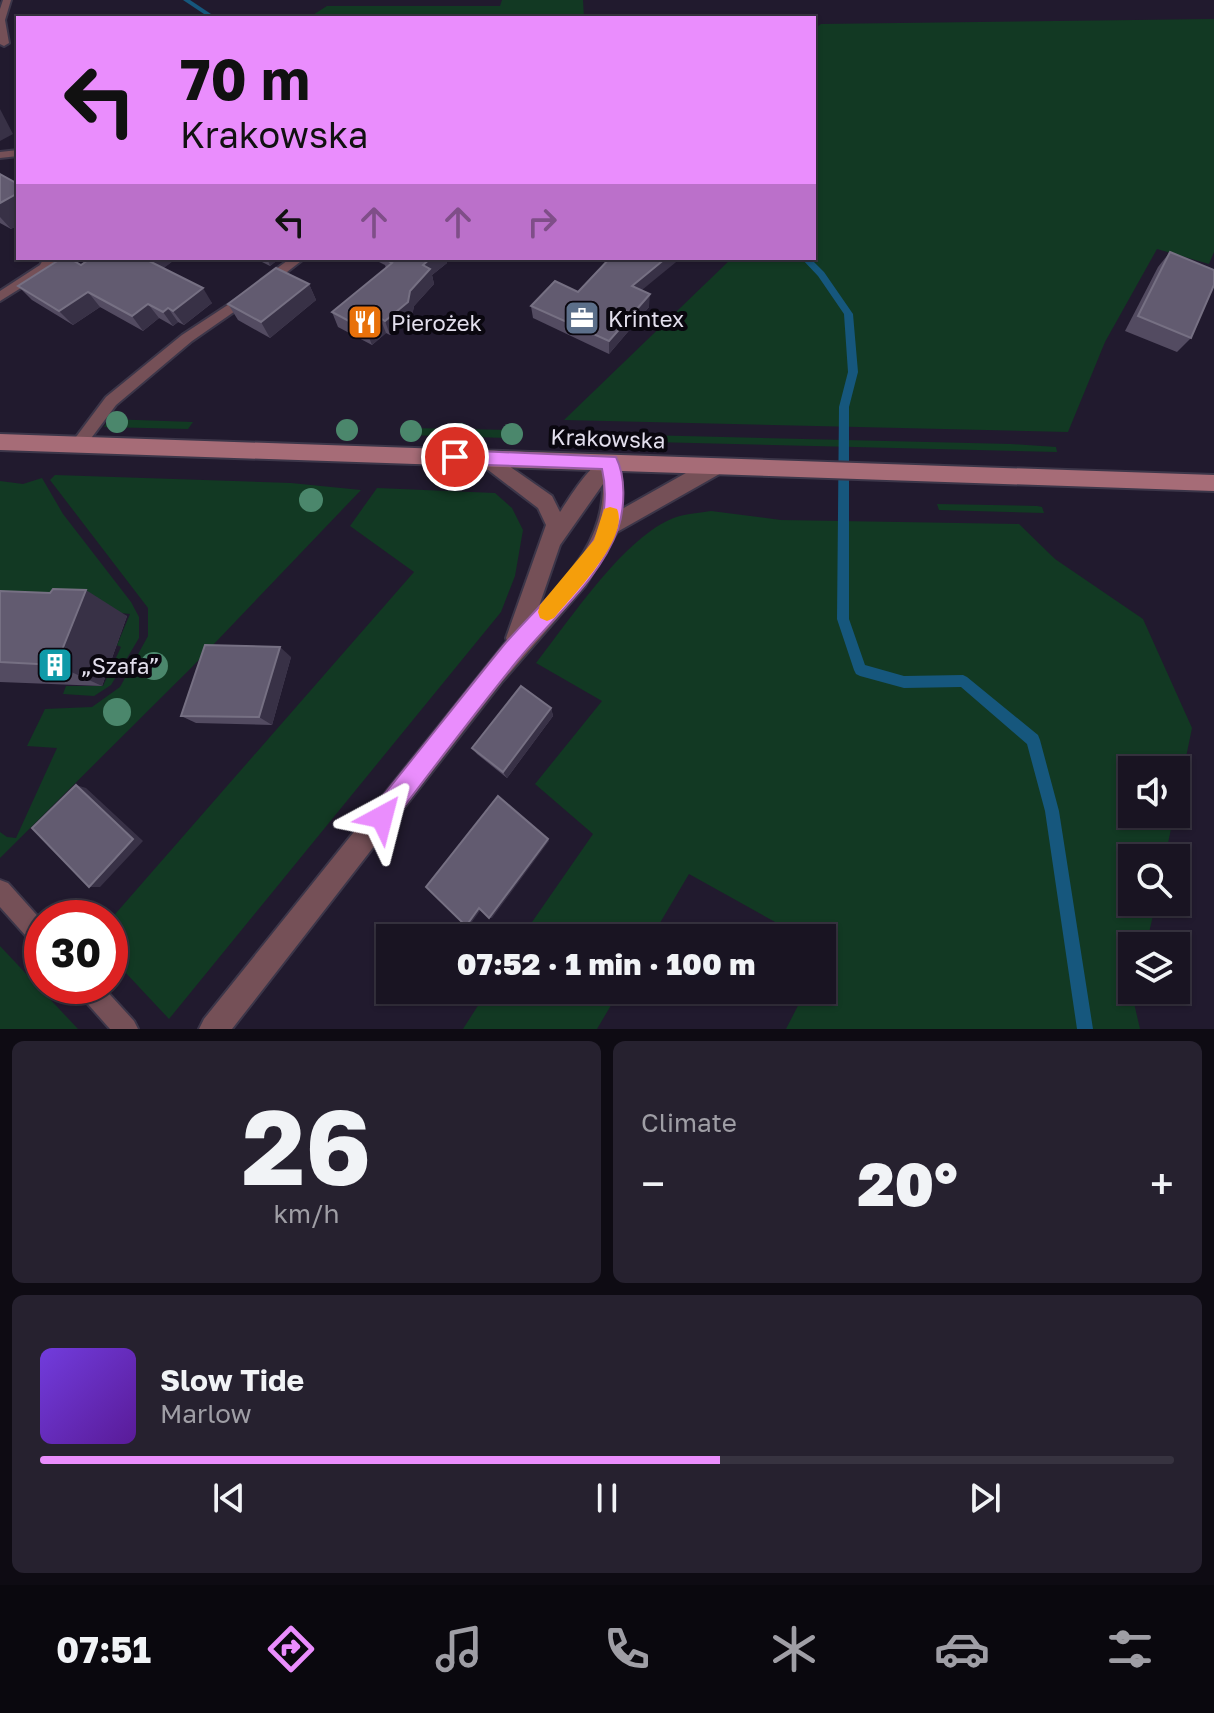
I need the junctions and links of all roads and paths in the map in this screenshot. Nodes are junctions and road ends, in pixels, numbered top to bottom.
1 (7, 0) edge
2 (4, 43) dead end
3 (49, 260) edge
4 (296, 260) edge
5 (0, 297) edge
6 (0, 442) edge
7 (78, 445) junction
8 (486, 458) junction
9 (610, 462) junction
10 (716, 466) junction
11 (1214, 483) edge
12 (610, 526) junction
13 (553, 538) junction
14 (512, 652) junction
15 (0, 891) edge
16 (24, 917) edge
17 (103, 1004) edge
18 (126, 1029) edge
19 (214, 1029) edge

1 - 2 lane
3 - 5 lane
4 - 7 lane
6 - 7 main road, Krakowska
7 - 8 main road, Krakowska
8 - 9 main road, Krakowska
8 - 13 street
9 - 10 main road, Krakowska
9 - 12 street
9 - 13 street
10 - 11 main road, Krakowska
10 - 12 street
12 - 14 street
13 - 14 street
14 - 19 street
15 - 16 lane
17 - 18 lane

